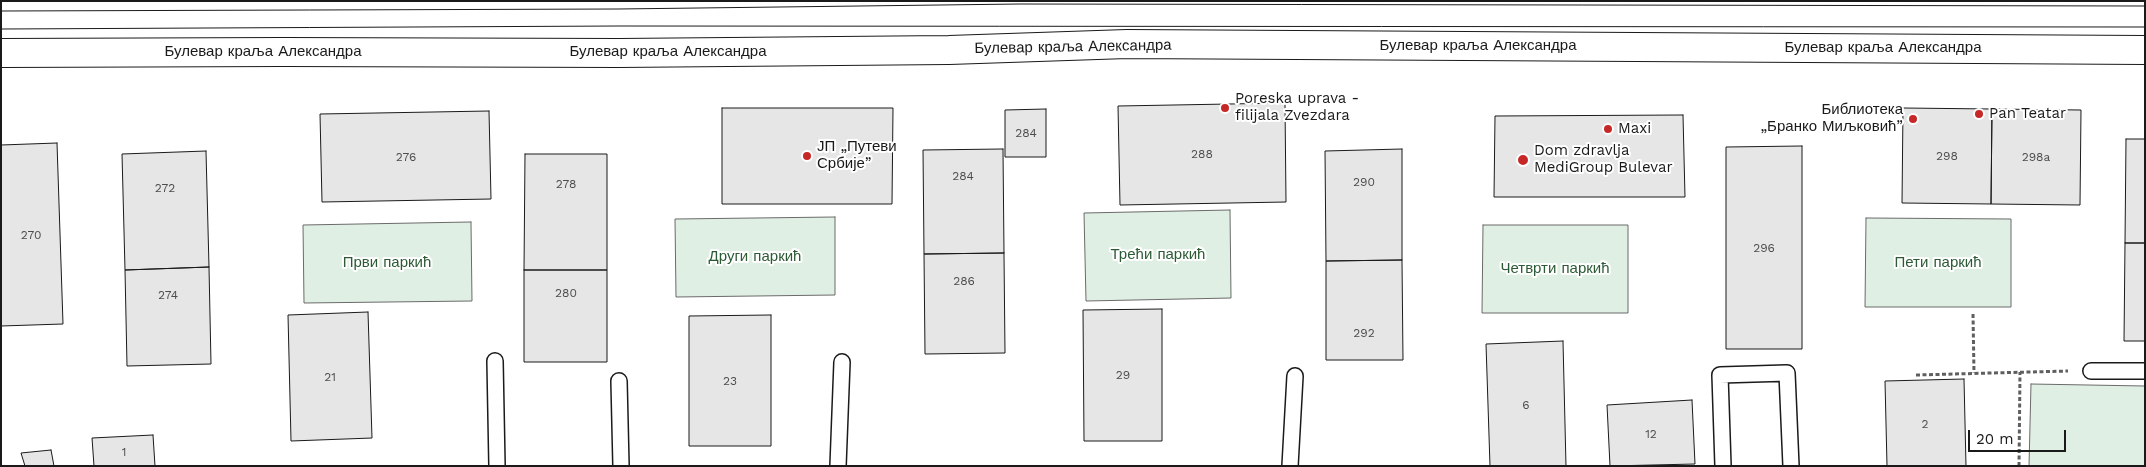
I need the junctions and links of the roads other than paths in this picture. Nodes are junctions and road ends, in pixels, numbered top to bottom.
1 (2145, 50) edge
2 (1, 53) edge
3 (495, 362) dead end
4 (842, 362) dead end
5 (2091, 371) road end
6 (2145, 371) edge
7 (1295, 376) dead end
8 (619, 381) dead end
9 (497, 466) edge
10 (621, 466) edge
11 (838, 466) edge
12 (1290, 466) edge
13 (1723, 466) edge
14 (1791, 466) edge

1 - 2 main road, Булевар краља Александра
3 - 9 lane
4 - 11 lane
5 - 6 lane
7 - 12 lane
8 - 10 lane
13 - 14 lane

